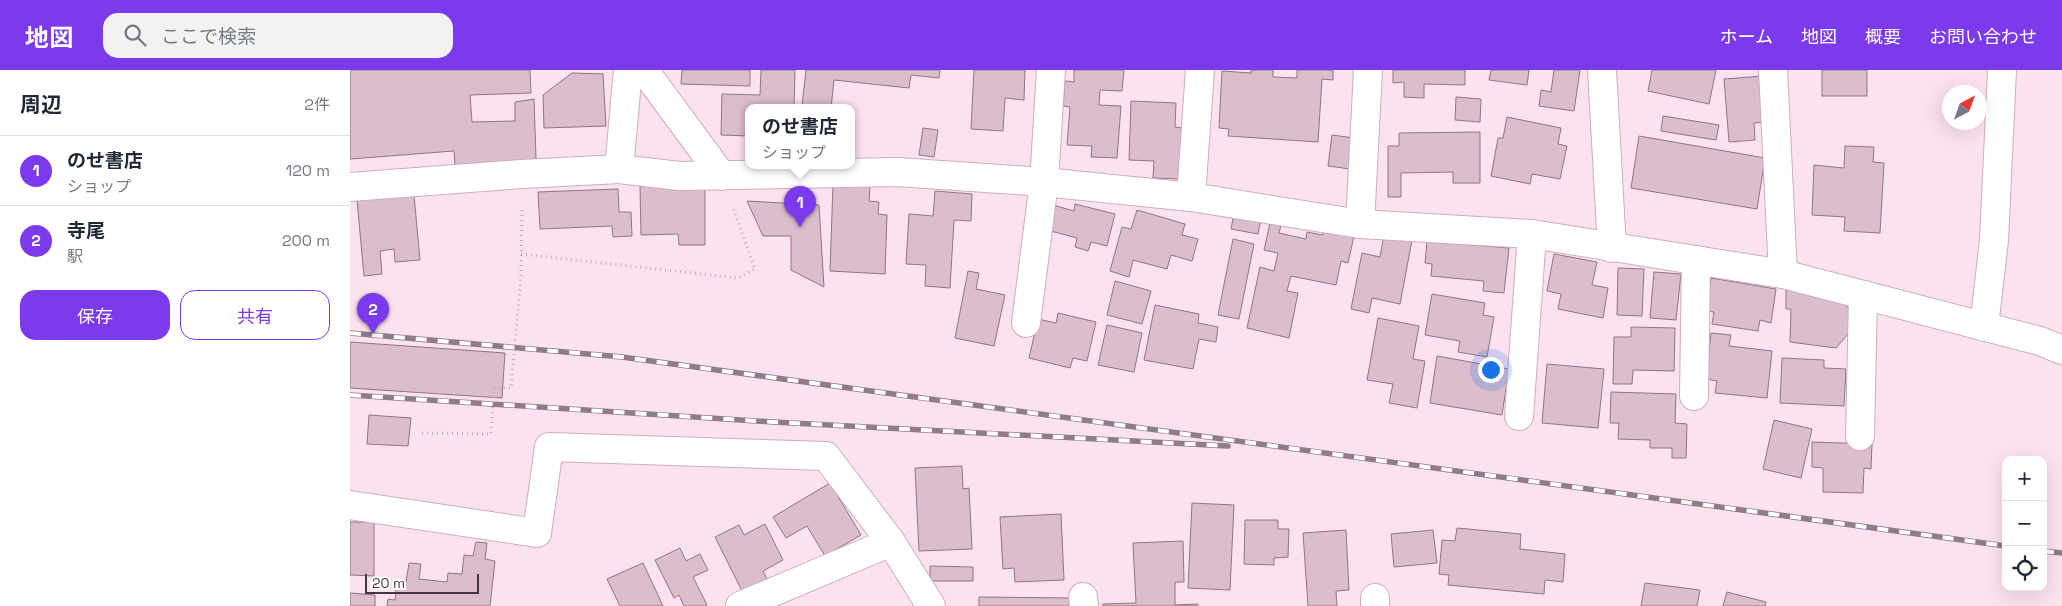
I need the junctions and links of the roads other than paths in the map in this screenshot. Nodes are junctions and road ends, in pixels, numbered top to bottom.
1 (628, 70) edge
2 (644, 70) edge
3 (1051, 70) edge
4 (1200, 70) edge
5 (1368, 70) edge
6 (1602, 70) edge
7 (1773, 70) edge
8 (2002, 70) edge
9 (618, 169) junction
10 (722, 176) junction
11 (1044, 182) junction
12 (350, 187) edge
13 (1191, 197) junction
14 (1360, 224) junction
15 (1532, 234) junction
16 (1612, 248) junction
17 (1696, 261) junction
18 (1783, 274) junction
19 (1863, 295) junction
20 (1026, 323) dead end
21 (1984, 327) junction
22 (2062, 350) edge
23 (1694, 396) dead end
24 (1519, 416) dead end
25 (1860, 436) dead end
26 (350, 505) edge
27 (891, 542) junction
28 (740, 606) edge
29 (931, 606) edge

1 - 9 street
2 - 10 street
3 - 11 street
4 - 13 street
5 - 14 street
6 - 16 street
7 - 18 street
8 - 21 street
9 - 10 street
9 - 12 street
10 - 11 street
11 - 13 street
11 - 20 street
13 - 14 street
14 - 15 street
15 - 16 street
15 - 24 street
16 - 17 street
17 - 18 street
17 - 23 street
18 - 19 street
19 - 21 street
19 - 25 street
21 - 22 street
26 - 27 street
27 - 28 street
27 - 29 street

